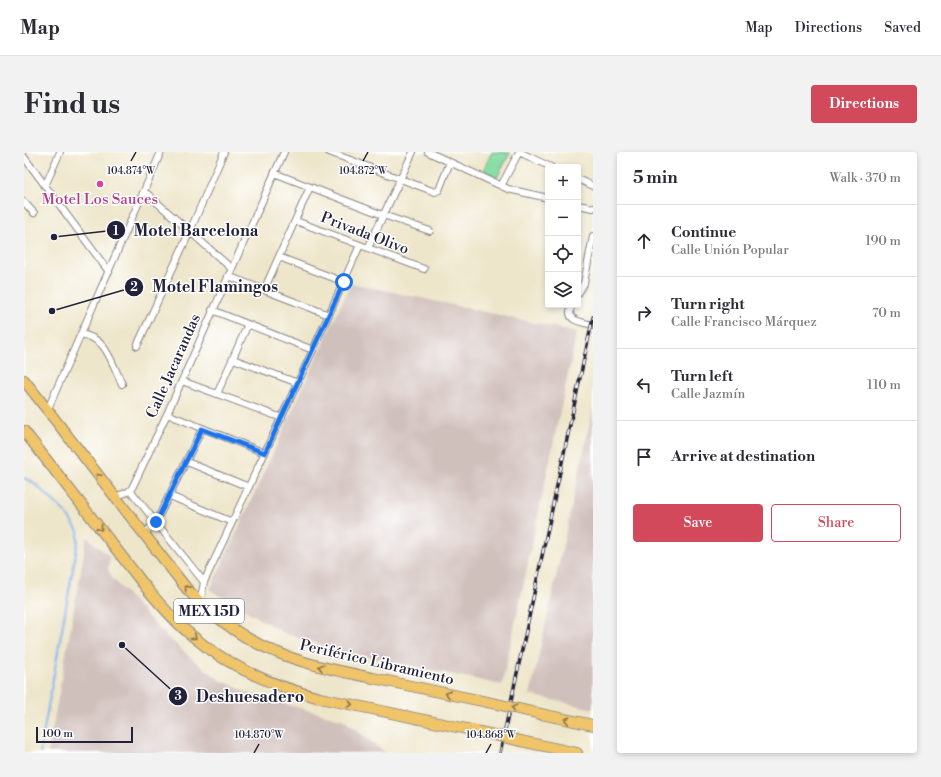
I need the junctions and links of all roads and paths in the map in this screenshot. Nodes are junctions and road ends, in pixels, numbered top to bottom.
1 (60, 152) edge
2 (161, 152) edge
3 (224, 152) edge
4 (284, 152) edge
5 (329, 152) edge
6 (413, 152) edge
7 (428, 152) edge
8 (519, 152) edge
9 (24, 157) edge
10 (450, 162) junction
11 (545, 164) edge
12 (274, 173) junction
13 (400, 180) junction
14 (581, 180) edge
15 (45, 186) junction
16 (501, 186) junction
17 (593, 186) edge
18 (310, 187) junction
19 (144, 191) junction
20 (545, 197) edge
21 (24, 202) edge
22 (581, 205) edge
23 (593, 208) edge
24 (34, 213) dead end
25 (383, 215) junction
26 (296, 221) junction
27 (190, 231) junction
28 (430, 231) dead end
29 (593, 236) edge
30 (360, 245) junction
31 (368, 248) junction
32 (279, 257) junction
33 (231, 268) junction
34 (424, 269) dead end
35 (109, 272) junction
36 (228, 276) junction
37 (344, 282) junction
38 (581, 288) edge
39 (264, 290) junction
40 (571, 308) edge
41 (212, 310) junction
42 (329, 315) junction
43 (248, 324) junction
44 (593, 325) edge
45 (82, 334) junction
46 (137, 346) dead end
47 (313, 350) junction
48 (233, 359) junction
49 (24, 380) edge
50 (182, 381) junction
51 (298, 383) junction
52 (122, 384) dead end
53 (217, 394) junction
54 (47, 411) junction
55 (167, 414) junction
56 (282, 418) junction
57 (202, 429) junction
58 (24, 431) edge
59 (24, 443) edge
60 (265, 453) junction
61 (42, 455) junction
62 (187, 462) junction
63 (249, 487) junction
64 (130, 490) junction
65 (170, 496) junction
66 (115, 497) junction
67 (156, 522) junction
68 (232, 522) junction
69 (144, 534) junction
70 (204, 582) junction
71 (200, 603) junction
72 (593, 725) edge
73 (577, 753) edge

1 - 15 street
2 - 19 street
3 - 27 street
4 - 12 street, Calle Jacarandas
5 - 13 street
6 - 13 street
7 - 10 street
8 - 11 street
8 - 16 street
9 - 15 street
10 - 13 street
10 - 16 street
12 - 18 street
12 - 33 street, Calle Jacarandas
13 - 25 street
14 - 17 street
15 - 35 street
16 - 20 street
18 - 25 street
18 - 26 street
19 - 27 street
19 - 35 street
21 - 24 street
22 - 23 street
25 - 28 street
25 - 31 street
26 - 30 street, Privada Olivo
26 - 32 street
27 - 33 street
27 - 46 street
29 - 38 street
30 - 31 street, Privada Olivo
30 - 37 street
31 - 34 street, Privada Olivo
32 - 37 street
32 - 39 street
33 - 36 street, Calle Jacarandas
35 - 45 street
36 - 39 street
36 - 41 street, Calle Jacarandas
37 - 42 street
39 - 42 street
40 - 44 street
41 - 43 street
41 - 50 street, Calle Jacarandas
42 - 47 street
43 - 47 street
43 - 48 street
45 - 52 street
45 - 54 street
47 - 51 street
48 - 51 street
48 - 53 street
49 - 54 highway, Periférico Libramiento / MEX 15D
50 - 53 street
50 - 55 street, Calle Jacarandas
51 - 56 street
53 - 56 street
66 -> 54 highway, Periférico Libramiento / MEX 15D
55 - 57 street
55 - 64 street, Calle Jacarandas
56 - 60 street
57 - 60 street
57 - 62 street
58 - 61 highway, MEX 15D
59 - 61 highway
60 - 63 street
61 -> 73 highway, MEX 15D, bridge
62 - 63 street
62 - 65 street
63 - 68 street
64 - 66 street
64 - 67 street
65 - 67 street
65 - 68 street
66 - 69 highway, Periférico Libramiento / MEX 15D
67 - 69 street
67 - 70 street
68 - 70 street
71 -> 69 highway, Periférico Libramiento / MEX 15D
70 - 71 street
72 -> 71 highway, Periférico Libramiento / MEX 15D, bridge

